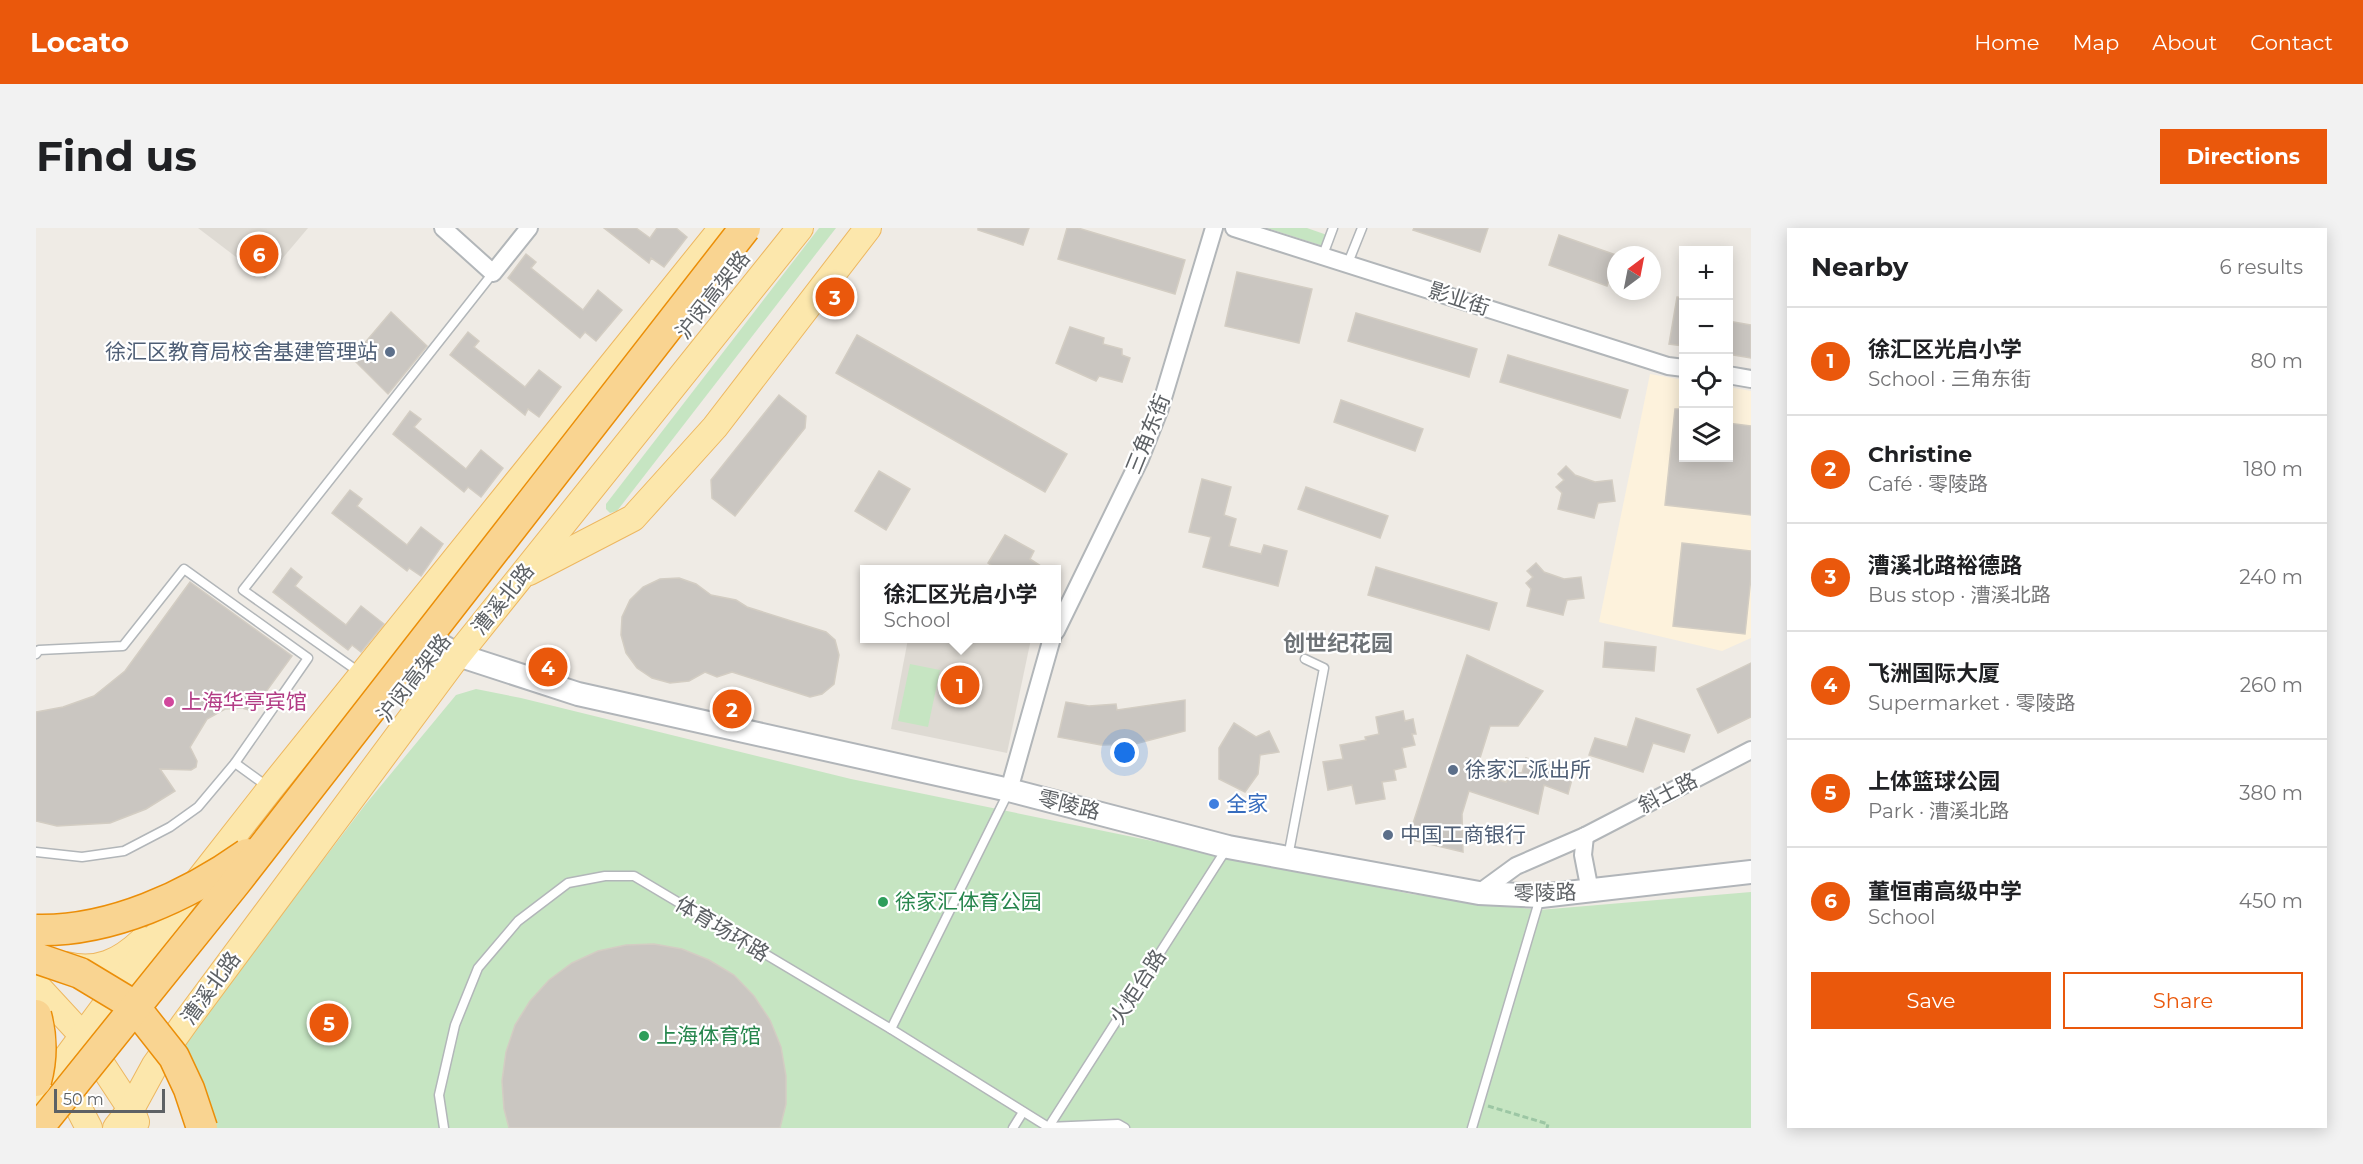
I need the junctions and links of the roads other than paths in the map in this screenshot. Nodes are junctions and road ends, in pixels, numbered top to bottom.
1 (443, 228) edge
2 (529, 228) edge
3 (722, 228) edge
4 (746, 228) edge
5 (765, 228) edge
6 (800, 228) edge
7 (868, 228) edge
8 (1214, 228) edge
9 (1234, 228) edge
10 (1334, 228) edge
11 (1362, 228) edge
12 (1323, 255) junction
13 (1348, 263) junction
14 (493, 273) junction
15 (1679, 367) edge
16 (1733, 376) edge
17 (1751, 379) edge
18 (521, 576) junction
19 (1061, 621) edge
20 (402, 623) junction
21 (1051, 643) edge
22 (36, 654) edge
23 (458, 655) junction
24 (1305, 659) dead end
25 (361, 674) junction
26 (1751, 750) edge
27 (235, 763) junction
28 (270, 789) junction
29 (1009, 790) junction
30 (283, 822) junction
31 (1585, 836) junction
32 (1228, 846) junction
33 (36, 852) edge
34 (1288, 858) junction
35 (1751, 872) edge
36 (1590, 891) junction
37 (1479, 893) junction
38 (188, 895) junction
39 (1541, 896) junction
40 (36, 930) edge
41 (36, 957) edge
42 (36, 985) edge
43 (36, 1015) edge
44 (891, 1029) junction
45 (36, 1032) edge
46 (83, 1036) junction
47 (47, 1075) edge
48 (36, 1099) edge
49 (1023, 1112) junction
50 (128, 1122) edge
51 (38, 1128) edge
52 (63, 1128) edge
53 (88, 1128) edge
54 (202, 1128) edge
55 (444, 1128) edge
56 (1013, 1128) edge
57 (1048, 1128) edge
58 (1125, 1128) edge
59 (1472, 1128) edge

1 - 14 street
2 - 14 street
3 - 20 main road
4 - 30 highway, bridge
5 - 52 highway, 沪闵高架路
6 - 18 main road, 漕溪北路
7 - 18 main road
8 - 19 street, 三角东街
9 - 12 street, 影业街
10 - 12 lane
11 - 13 lane
12 - 13 street, 影业街
13 - 15 street, 影业街
14 - 25 lane
16 - 17 street
18 - 23 main road, 漕溪北路
20 - 23 street, 零陵路
20 - 25 main road
21 - 29 street
22 - 27 lane
23 - 29 street, 零陵路
23 - 50 main road, 漕溪北路
24 - 34 lane
25 - 28 main road
26 - 31 street, 斜土路
27 - 28 lane
27 - 33 lane
28 - 38 main road
29 - 32 street, 零陵路
29 - 44 lane
30 - 40 highway, bridge
30 - 51 highway, bridge
31 - 36 street
31 - 37 street, 斜土路
32 - 34 street, 零陵路
32 - 57 lane, 火炬台路
34 - 37 street, 零陵路
35 - 36 street, 零陵路
36 - 39 street, 零陵路
37 - 39 street, 零陵路
38 - 41 main road
38 - 46 main road
39 - 59 lane
41 - 54 highway, bridge
42 - 46 main road
43 - 47 highway, bridge
44 - 49 lane, 体育场环路
44 - 55 lane, 体育场环路
45 - 47 main road
46 - 47 main road
46 - 50 main road
47 - 48 main road
47 - 53 main road
49 - 56 lane
49 - 57 lane, 体育场环路
57 - 58 lane

